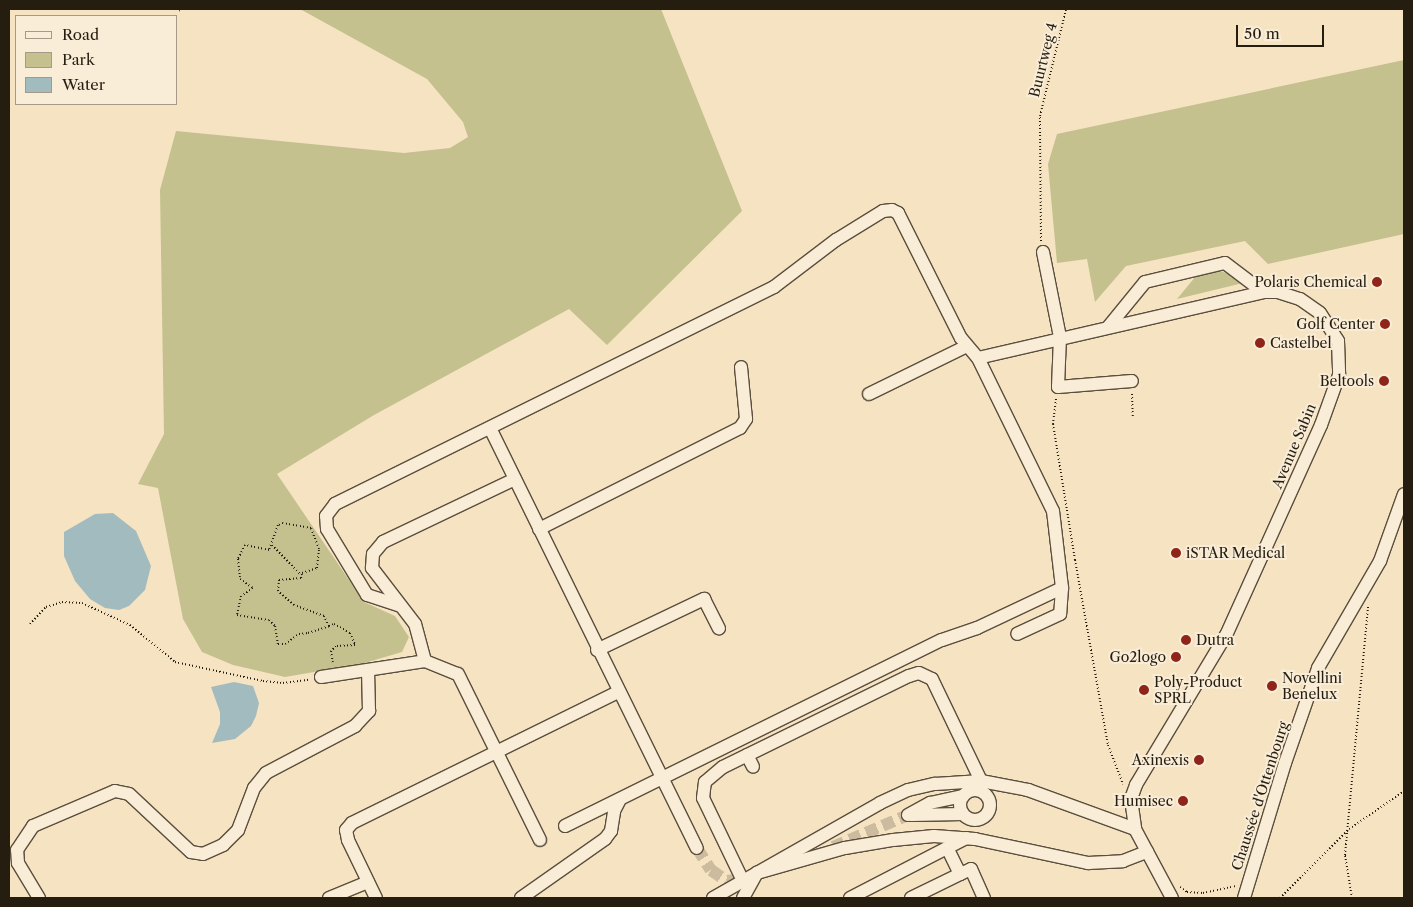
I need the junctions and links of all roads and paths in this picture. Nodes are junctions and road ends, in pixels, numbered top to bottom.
1 (176, 9) edge
2 (1066, 9) edge
3 (180, 11) dead end
4 (1042, 252) joint
5 (1263, 292) junction
6 (1109, 326) junction
7 (1060, 337) junction
8 (967, 346) junction
9 (978, 358) junction
10 (741, 367) dead end
11 (1132, 382) joint
12 (1058, 387) junction
13 (869, 394) dead end
14 (1133, 417) dead end
15 (490, 428) junction
16 (515, 479) junction
17 (1404, 494) edge
18 (540, 529) junction
19 (272, 545) junction
20 (301, 575) junction
21 (1062, 588) junction
22 (1369, 598) dead end
23 (401, 606) junction
24 (30, 624) dead end
25 (329, 626) junction
26 (718, 628) dead end
27 (1017, 634) dead end
28 (598, 650) junction
29 (425, 661) junction
30 (368, 670) junction
31 (325, 673) junction
32 (618, 692) junction
33 (497, 752) junction
34 (747, 755) junction
35 (752, 767) dead end
36 (662, 781) junction
37 (979, 786) junction
38 (1404, 790) edge
39 (963, 796) junction
40 (1132, 799) junction
41 (619, 801) junction
42 (963, 814) junction
43 (975, 821) junction
44 (565, 826) dead end
45 (1135, 829) junction
46 (1349, 829) junction
47 (821, 834) junction
48 (971, 838) junction
49 (540, 840) dead end
50 (697, 848) tunnel mouth
51 (948, 849) junction
52 (1148, 852) junction
53 (828, 853) junction
54 (757, 873) junction
55 (960, 874) junction
56 (743, 881) junction
57 (368, 882) junction
58 (1244, 894) edge
59 (1175, 896) edge
60 (39, 898) edge
61 (329, 898) edge
62 (376, 898) edge
63 (521, 898) edge
64 (713, 898) edge
65 (743, 898) edge
66 (850, 898) edge
67 (911, 898) edge
68 (984, 898) edge
69 (1234, 898) edge
70 (1280, 898) edge
71 (1352, 898) edge

1 - 3 path
2 - 4 path, Buurtweg 4
4 - 7 street
5 - 6 street, Avenue Sabin
5 - 6 street
5 - 40 street, Avenue Sabin
6 - 7 street, Avenue Sabin
7 - 9 street, Avenue Sabin
7 - 12 street
8 - 9 street
8 - 13 street
8 - 15 street
9 - 21 street
10 - 18 street
11 - 12 street
11 - 14 path
12 - 40 path
15 - 16 street
15 - 23 street
16 - 18 street
16 - 23 street
17 - 58 street, Chaussée d'Ottenbourg
18 - 28 street
19 - 20 path
19 - 20 path
19 - 25 path
20 - 25 path
21 - 27 street
21 - 36 street
22 - 46 path
23 - 29 street
24 - 31 path
25 - 31 path
26 - 28 street
28 - 32 street
29 - 30 street
29 - 33 street
30 - 31 street
30 - 60 street
32 - 33 street
32 - 36 street
33 - 49 street
33 - 57 street
34 - 35 street
34 - 37 street
34 - 56 street
36 - 41 street
36 - 50 street
37 - 39 street
37 - 43 street
37 - 45 street
37 - 47 street
38 - 46 path
39 - 42 street
39 - 42 street
40 - 45 street, Avenue Sabin
41 - 44 street
41 - 63 street
42 - 43 street
43 - 48 street
45 - 52 street
46 - 70 path
46 - 71 path
47 - 53 street
47 - 54 street
48 - 51 street
48 - 52 street
48 - 53 street
51 - 55 street
51 - 66 street
52 - 59 street
53 - 54 street
54 - 56 street
54 - 65 street
55 - 67 street
55 - 68 street
56 - 64 street
57 - 61 street
57 - 62 street
58 - 59 path
58 - 69 street, Chaussée d'Ottenbourg

